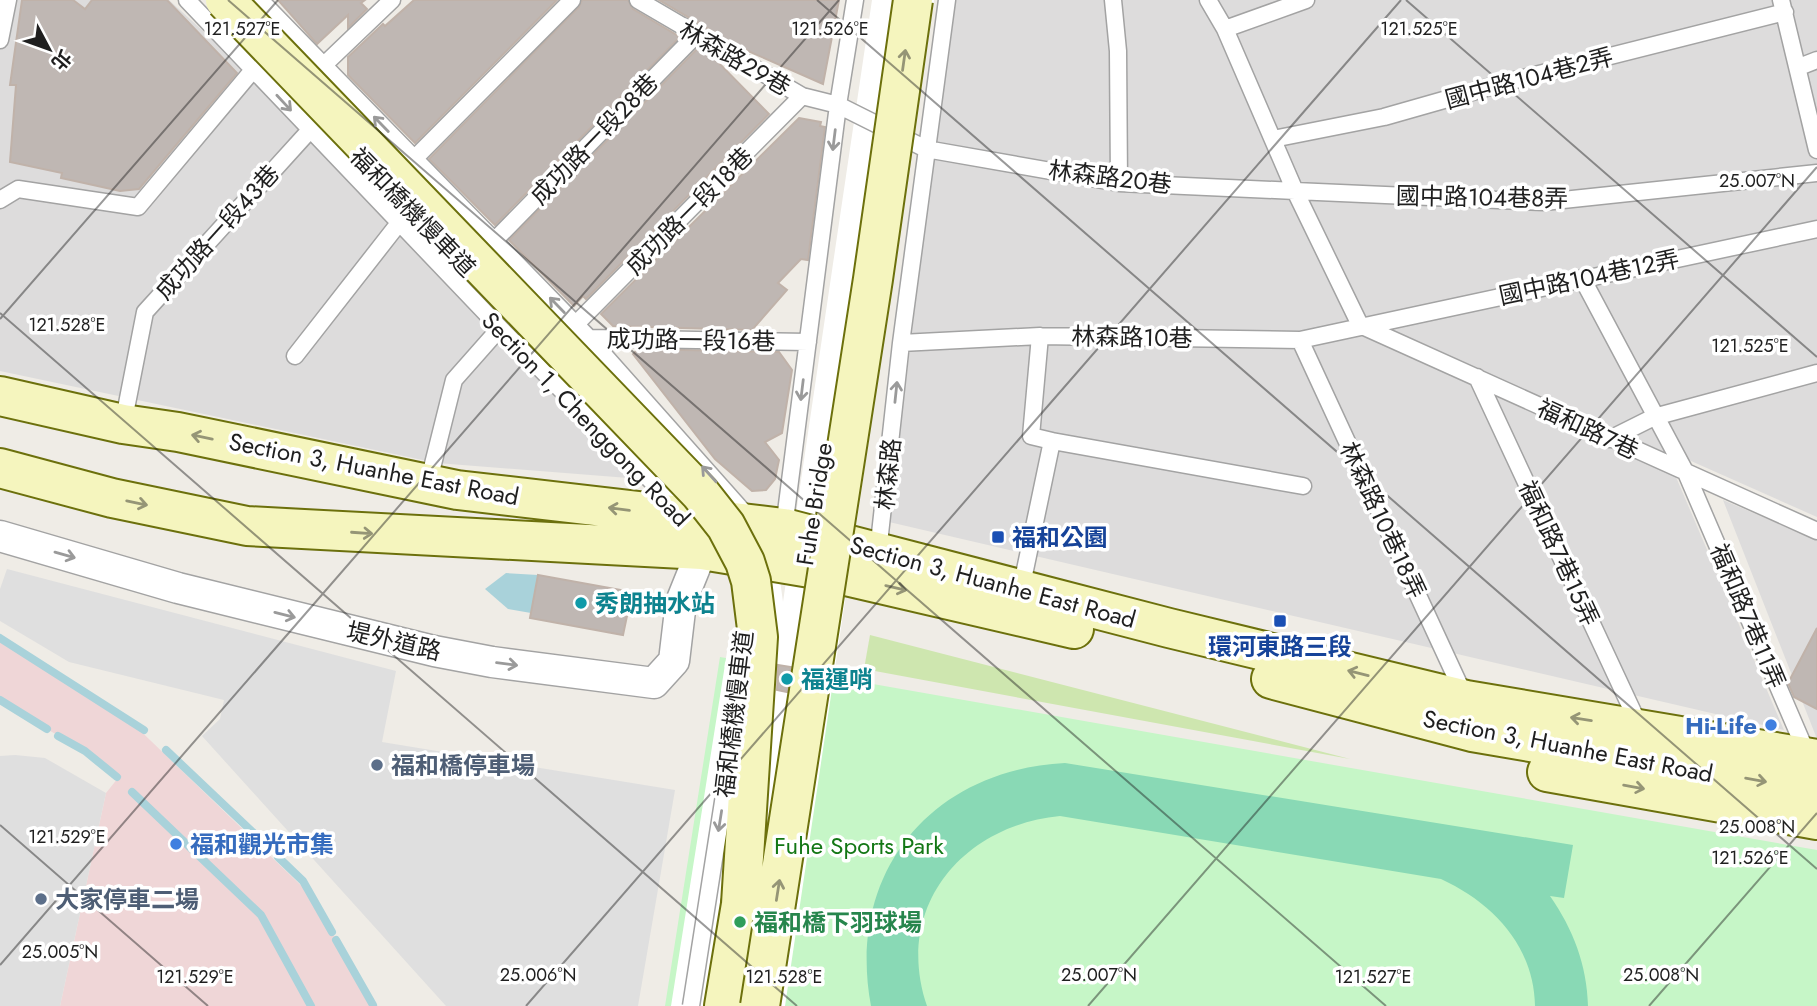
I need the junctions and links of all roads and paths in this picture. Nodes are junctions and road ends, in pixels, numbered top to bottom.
1 (8, 0) edge
2 (187, 0) edge
3 (207, 0) edge
4 (225, 0) edge
5 (260, 0) edge
6 (392, 0) edge
7 (572, 0) edge
8 (638, 0) edge
9 (855, 0) edge
10 (887, 0) edge
11 (913, 0) edge
12 (947, 0) edge
13 (1113, 0) edge
14 (1208, 0) edge
15 (1306, 0) edge
16 (1783, 6) edge
17 (1225, 29) junction
18 (695, 36) junction
19 (0, 40) edge
20 (1817, 60) edge
21 (324, 65) junction
22 (1799, 67) junction
23 (253, 70) junction
24 (802, 96) junction
25 (838, 105) junction
26 (310, 130) junction
27 (1273, 139) junction
28 (926, 149) junction
29 (1817, 150) edge
30 (414, 159) junction
31 (1817, 173) edge
32 (1119, 183) junction
33 (1295, 191) junction
34 (0, 200) edge
35 (399, 223) junction
36 (1817, 229) edge
37 (494, 241) junction
38 (1582, 278) junction
39 (576, 325) junction
40 (1360, 325) junction
41 (500, 328) junction
42 (1040, 336) junction
43 (589, 338) junction
44 (1300, 340) junction
45 (808, 342) junction
46 (901, 343) junction
47 (295, 356) dead end
48 (1817, 373) edge
49 (1478, 377) junction
50 (547, 378) junction
51 (0, 396) edge
52 (1654, 417) junction
53 (123, 424) junction
54 (1610, 439) junction
55 (1052, 441) junction
56 (0, 468) edge
57 (1687, 475) junction
58 (428, 484) junction
59 (1303, 486) dead end
60 (686, 517) junction
61 (770, 526) junction
62 (1817, 531) edge
63 (0, 536) edge
64 (702, 551) junction
65 (880, 552) junction
66 (829, 573) junction
67 (1021, 589) junction
68 (1306, 688) junction
69 (1466, 701) junction
70 (1640, 729) junction
71 (1814, 769) edge
72 (1817, 820) edge
73 (741, 904) junction
74 (691, 1006) edge
75 (724, 1006) edge
76 (760, 1006) edge

1 - 19 lane
2 - 23 lane, Section 1, Chenggong Road
3 -> 74 lane, 福和橋機慢車道, bridge
4 - 73 street, bridge
5 - 21 lane, Section 1, Chenggong Road
6 - 21 lane
7 - 30 lane
8 - 18 lane, 林森路29巷
9 - 25 lane
10 - 73 street, Fuhe Bridge, bridge
76 -> 11 street, Fuhe Bridge, bridge
12 - 28 lane, 林森路
13 - 32 lane
14 - 17 lane
15 - 17 lane
16 - 22 lane
16 - 27 lane, 國中路104巷2弄
17 - 27 lane
18 - 24 lane, 林森路29巷
18 - 37 lane, 成功路一段28巷
20 - 22 lane
30 -> 21 lane, Section 1, Chenggong Road
22 - 29 lane
23 -> 26 lane, Section 1, Chenggong Road
23 - 34 lane
24 - 25 lane, 林森路29巷
24 - 39 lane, 成功路一段18巷
25 - 28 lane, 林森路29巷
25 -> 45 lane
26 - 35 lane, Section 1, Chenggong Road
26 - 53 lane, 成功路一段43巷
27 - 33 lane
28 - 32 lane, 林森路20巷
28 - 46 lane, 林森路
30 - 37 lane, Section 1, Chenggong Road
31 - 33 lane, 國中路104巷8弄
32 - 33 lane, 林森路20巷
33 - 40 lane
35 - 41 lane, Section 1, Chenggong Road
35 - 47 lane
36 - 38 lane, 國中路104巷12弄
39 -> 37 lane, Section 1, Chenggong Road
38 - 40 lane, 國中路104巷12弄
38 - 52 lane, 福和路7巷11弄
39 - 43 lane, Section 1, Chenggong Road
40 - 44 lane, 林森路10巷
40 - 49 lane, 福和路7巷
41 - 50 lane, Section 1, Chenggong Road
41 - 58 lane
42 - 44 lane, 林森路10巷
42 - 46 lane, 林森路10巷
42 - 55 lane
43 - 45 lane, 成功路一段16巷
43 - 50 lane, 成功路一段16巷
61 -> 43 lane, Section 1, Chenggong Road
44 - 69 lane, 林森路10巷18弄
45 -> 61 lane
65 -> 46 lane, 林森路
48 - 52 lane
49 - 54 lane, 福和路7巷
49 - 70 lane, 福和路7巷15弄
50 - 60 lane, Section 1, Chenggong Road
51 - 53 street, Section 3, Huanhe East Road
52 - 54 lane
52 - 57 lane, 福和路7巷11弄
58 -> 53 street, Section 3, Huanhe East Road
54 - 57 lane, 福和路7巷
55 - 59 lane
55 - 67 lane
56 -> 64 street, Section 3, Huanhe East Road
57 - 62 lane, 福和路7巷
57 - 71 lane, 福和路7巷11弄
60 -> 58 street, Section 3, Huanhe East Road
60 - 61 street, Section 3, Huanhe East Road
60 - 64 lane, Section 1, Chenggong Road
61 - 64 lane, Section 1, Chenggong Road
61 - 65 street, Section 3, Huanhe East Road
61 - 66 lane
63 -> 64 street, 堤外道路
64 - 66 street, Section 3, Huanhe East Road
65 - 66 lane
65 - 67 street, Section 3, Huanhe East Road
66 -> 68 street, Section 3, Huanhe East Road
69 -> 67 street, Section 3, Huanhe East Road
68 -> 71 street, Section 3, Huanhe East Road
68 -> 72 street
70 -> 69 street, Section 3, Huanhe East Road
70 - 71 street, Section 3, Huanhe East Road
73 - 75 street, Fuhe Bridge

